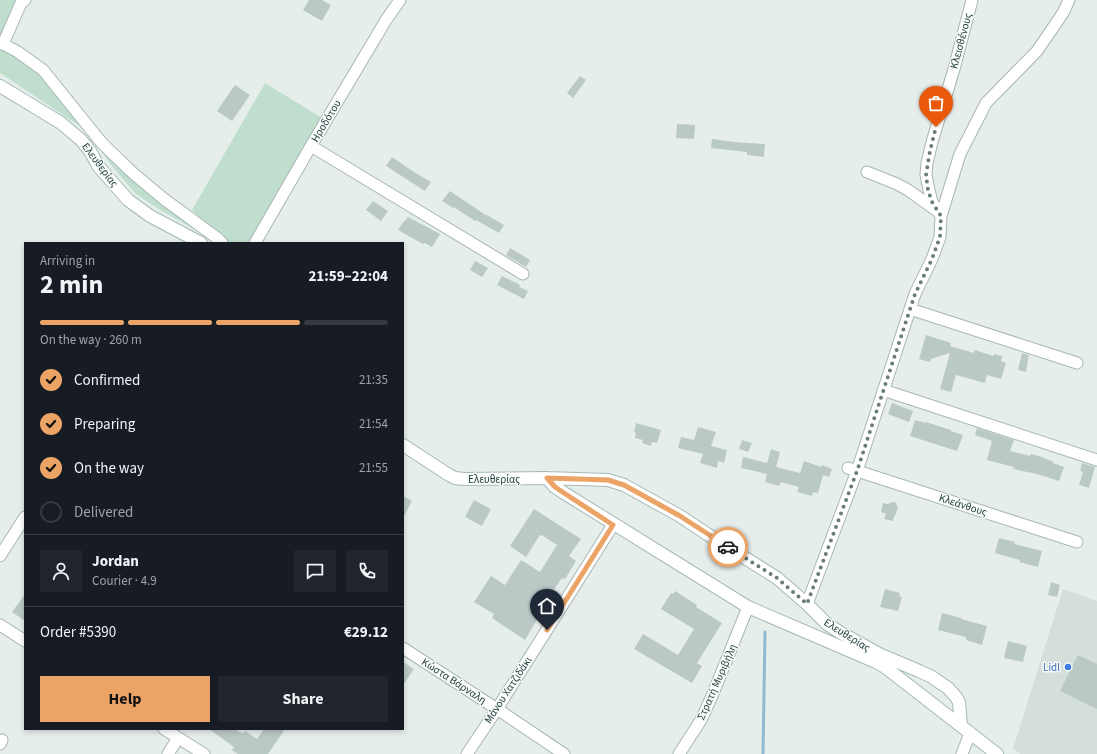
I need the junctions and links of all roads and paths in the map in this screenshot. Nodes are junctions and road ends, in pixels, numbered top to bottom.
1 (25, 0) edge
2 (400, 0) edge
3 (972, 0) edge
4 (1070, 0) edge
5 (1, 44) edge
6 (0, 86) edge
7 (311, 146) junction
8 (867, 172) dead end
9 (940, 214) junction
10 (199, 242) edge
11 (221, 242) edge
12 (256, 242) edge
13 (523, 274) dead end
14 (910, 309) junction
15 (1077, 363) dead end
16 (883, 390) junction
17 (404, 446) edge
18 (1097, 460) edge
19 (852, 470) junction
20 (547, 478) junction
21 (24, 519) edge
22 (613, 525) junction
23 (1077, 542) dead end
24 (0, 556) edge
25 (807, 604) junction
26 (748, 607) junction
27 (0, 625) edge
28 (24, 640) edge
29 (404, 649) edge
30 (497, 709) junction
31 (966, 729) junction
32 (166, 730) edge
33 (178, 738) junction
34 (168, 754) edge
35 (204, 754) edge
36 (467, 754) edge
37 (564, 754) edge
38 (679, 754) edge
39 (962, 754) edge
40 (997, 754) edge

1 - 5 street
2 - 7 street, Ηροδότου
3 - 9 street, Κλεισθένους
4 - 9 street
5 - 11 street
6 - 10 street, Ελευθερίας
7 - 12 street, Ηροδότου
7 - 13 street
8 - 9 street
9 - 14 street
14 - 15 street
14 - 16 street
16 - 18 street
16 - 19 street
17 - 20 street, Ελευθερίας
19 - 23 street, Κλεάνθους
19 - 25 street
20 - 22 street, Ελευθερίας
20 - 25 street, Ελευθερίας
21 - 24 street
22 - 26 street, Ελευθερίας
22 - 30 street, Μάνου Χατζιδάκι
25 - 31 street, Ελευθερίας
26 - 31 street, Ελευθερίας
26 - 38 street, Στρατή Μυριβήλη
27 - 28 street
29 - 30 street, Κώστα Βάρναλη
30 - 36 street, Μάνου Χατζιδάκι
30 - 37 street, Κώστα Βάρναλη
31 - 39 street
31 - 40 street, Ελευθερίας
32 - 33 street
33 - 34 street
33 - 35 street

